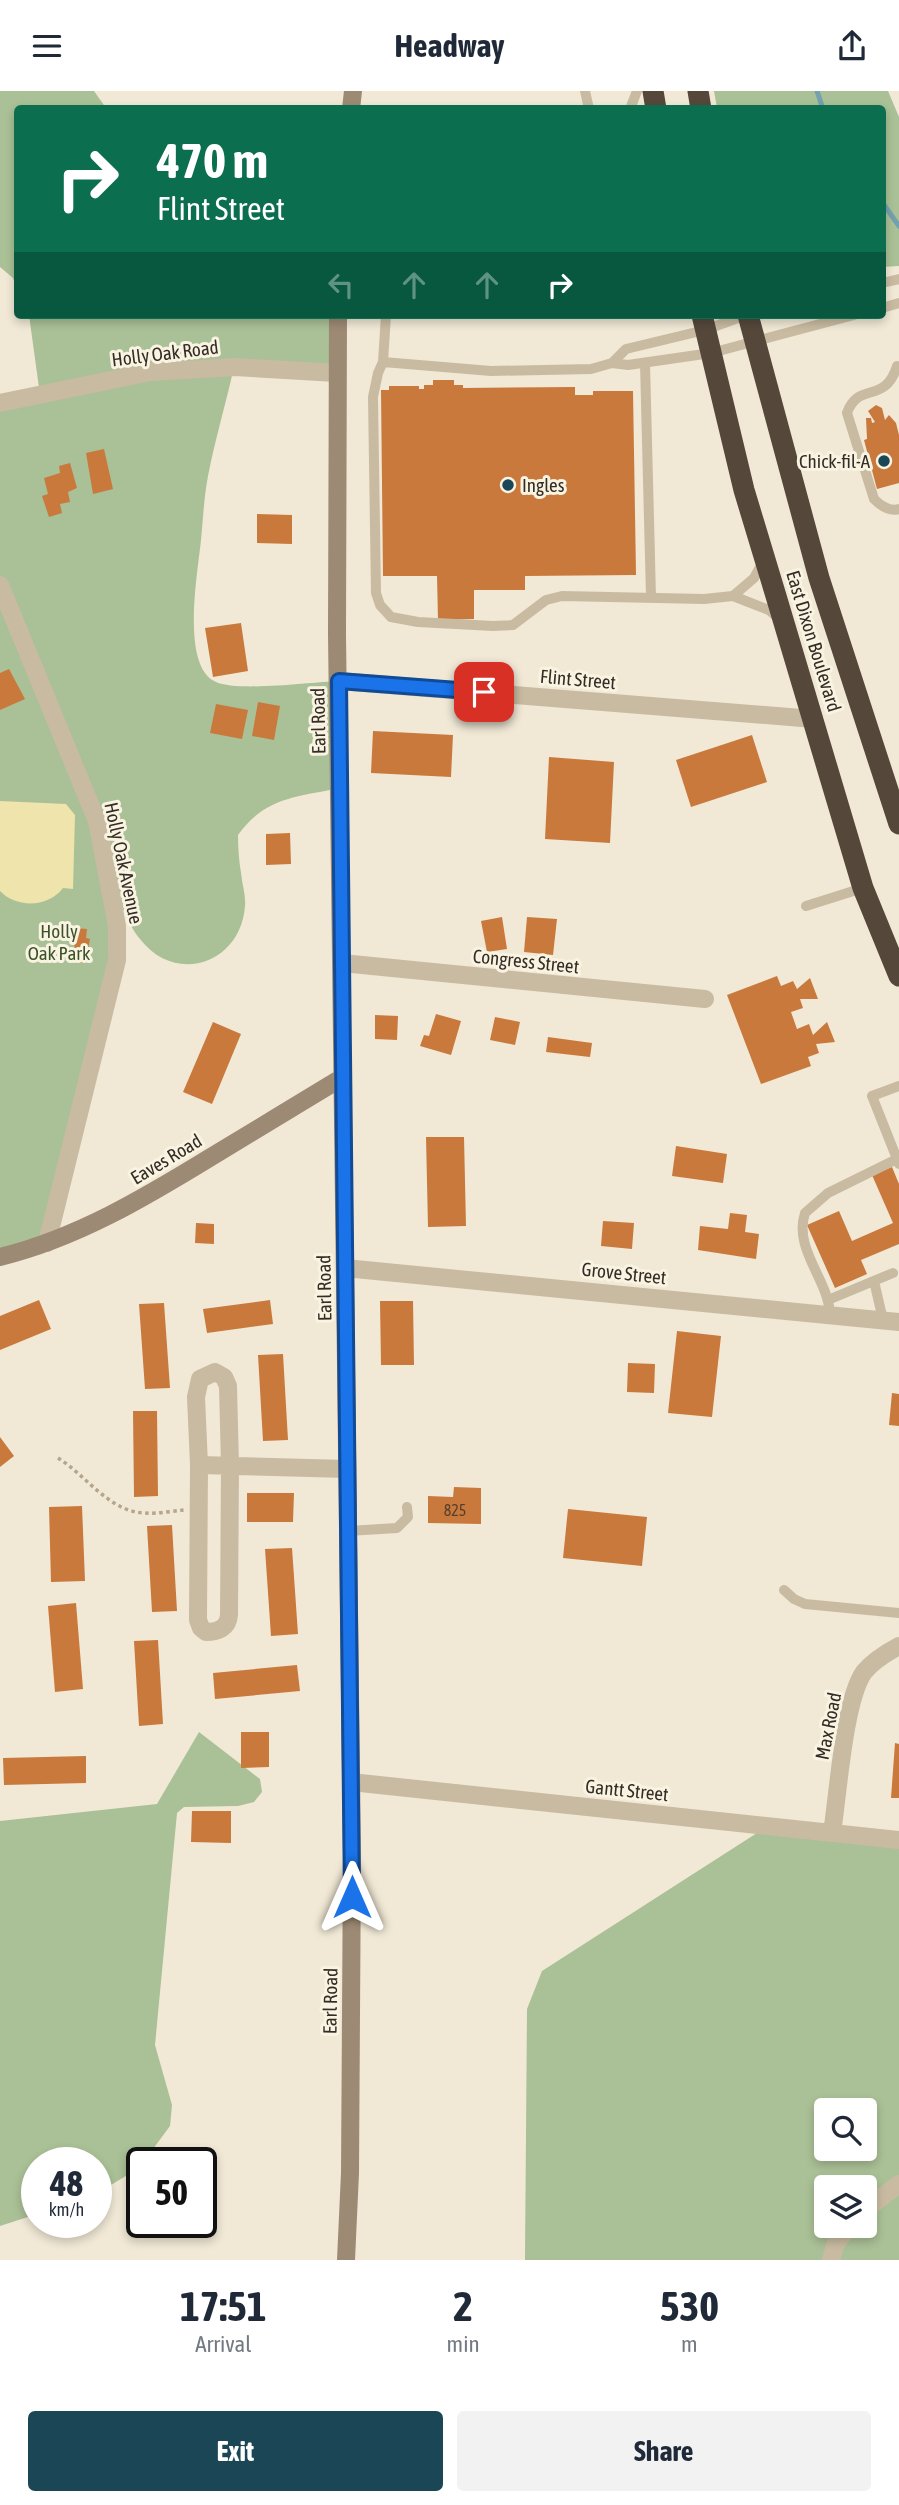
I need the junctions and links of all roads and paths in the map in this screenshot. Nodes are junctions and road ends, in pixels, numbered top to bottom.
1 (338, 319) edge
2 (386, 319) edge
3 (722, 319) edge
4 (748, 319) edge
5 (838, 319) edge
6 (704, 322) edge
7 (754, 340) junction
8 (711, 353) junction
9 (383, 362) junction
10 (612, 363) junction
11 (645, 363) junction
12 (897, 366) edge
13 (336, 373) junction
14 (0, 403) edge
15 (899, 509) edge
16 (765, 558) junction
17 (0, 585) edge
18 (733, 596) junction
19 (651, 597) junction
20 (783, 621) junction
21 (339, 681) junction
22 (814, 719) junction
23 (871, 739) junction
24 (899, 802) edge
25 (899, 824) edge
26 (863, 888) junction
27 (806, 906) dead end
28 (342, 963) junction
29 (899, 976) edge
30 (705, 999) dead end
31 (343, 1077) junction
32 (899, 1086) edge
33 (898, 1162) edge
34 (47, 1243) junction
35 (0, 1257) edge
36 (345, 1268) junction
37 (892, 1273) dead end
38 (874, 1281) junction
39 (829, 1308) junction
40 (891, 1321) edge
41 (58, 1458) dead end
42 (199, 1465) junction
43 (230, 1465) junction
44 (347, 1469) junction
45 (407, 1507) dead end
46 (199, 1509) junction
47 (348, 1531) junction
48 (784, 1590) dead end
49 (899, 1613) edge
50 (899, 1646) edge
51 (351, 1782) junction
52 (832, 1833) junction
53 (899, 1840) edge
54 (899, 2184) edge
55 (877, 2201) edge
56 (841, 2238) edge
57 (346, 2260) edge
58 (831, 2260) edge

1 - 13 main road, Earl Road
2 - 9 lane
3 - 6 lane
4 - 7 highway, East Dixon Boulevard
5 - 7 lane
6 - 8 highway, East Dixon Boulevard
6 - 10 lane
7 - 8 lane
7 - 23 highway, East Dixon Boulevard
8 - 11 lane
8 - 16 highway, East Dixon Boulevard
9 - 10 lane
9 - 19 lane
10 - 11 lane
11 - 19 lane
12 - 15 lane
13 - 14 street, Holly Oak Road
13 - 21 main road, Earl Road
16 - 18 lane
16 - 20 highway, East Dixon Boulevard
17 - 34 street, Holly Oak Avenue
18 - 19 lane
18 - 20 lane
20 - 22 highway, East Dixon Boulevard
21 - 22 street, Flint Street
21 - 28 main road, Earl Road
22 - 26 highway, East Dixon Boulevard
23 - 24 highway
23 - 25 highway, East Dixon Boulevard
26 - 27 lane
26 - 29 highway, East Dixon Boulevard
28 - 30 street, Congress Street
28 - 31 main road, Earl Road
31 - 34 main road, Eaves Road
31 - 36 main road, Earl Road
32 - 33 lane
33 - 39 lane
34 - 35 main road, Eaves Road
36 - 39 street, Grove Street
36 - 44 main road, Earl Road
37 - 38 lane
38 - 39 lane
38 - 40 lane
39 - 40 street, Grove Street
41 - 46 path
42 - 43 street
42 - 43 street
42 - 46 street
43 - 44 street
43 - 46 street
44 - 47 main road, Earl Road
45 - 47 lane
47 - 51 main road, Earl Road
48 - 49 lane
50 - 52 street, Max Road
51 - 52 street, Gantt Street
51 - 57 main road, Earl Road
52 - 53 street, Gantt Street
54 - 55 street
56 - 58 street

